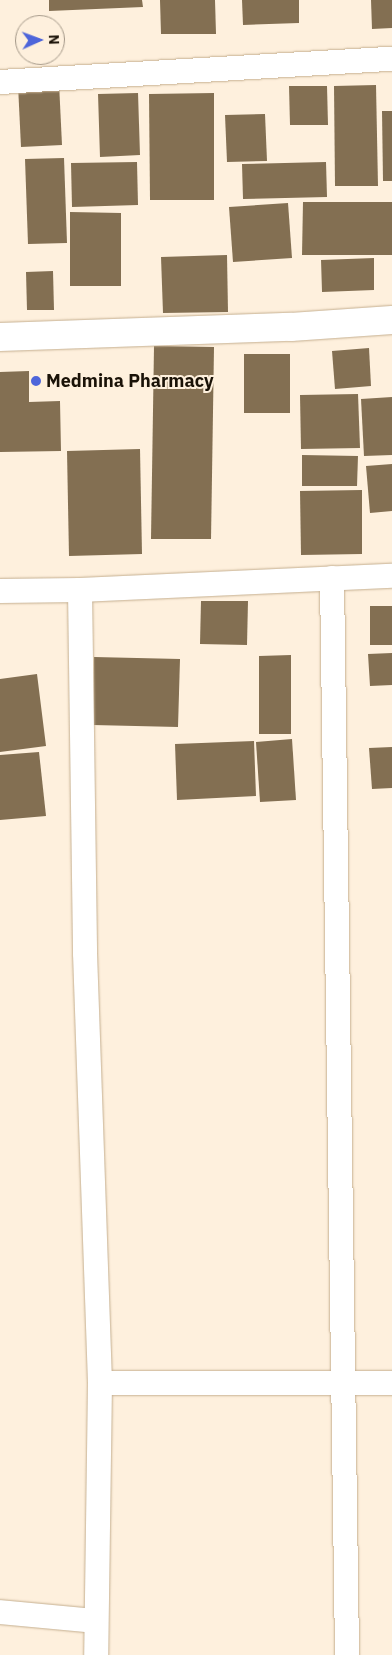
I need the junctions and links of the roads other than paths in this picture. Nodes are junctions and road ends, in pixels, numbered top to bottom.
1 (392, 59) edge
2 (0, 82) edge
3 (392, 320) edge
4 (0, 337) edge
5 (392, 576) edge
6 (332, 578) junction
7 (80, 590) junction
8 (0, 591) edge
9 (100, 1383) junction
10 (392, 1383) edge
11 (345, 1384) junction
12 (0, 1612) edge
13 (96, 1620) junction
14 (96, 1655) edge
15 (347, 1655) edge

1 - 2 street
3 - 4 street
5 - 6 street
6 - 7 street
6 - 11 street
7 - 8 street
7 - 9 street
9 - 11 street
9 - 13 street
10 - 11 street
11 - 15 street
12 - 13 street
13 - 14 street

